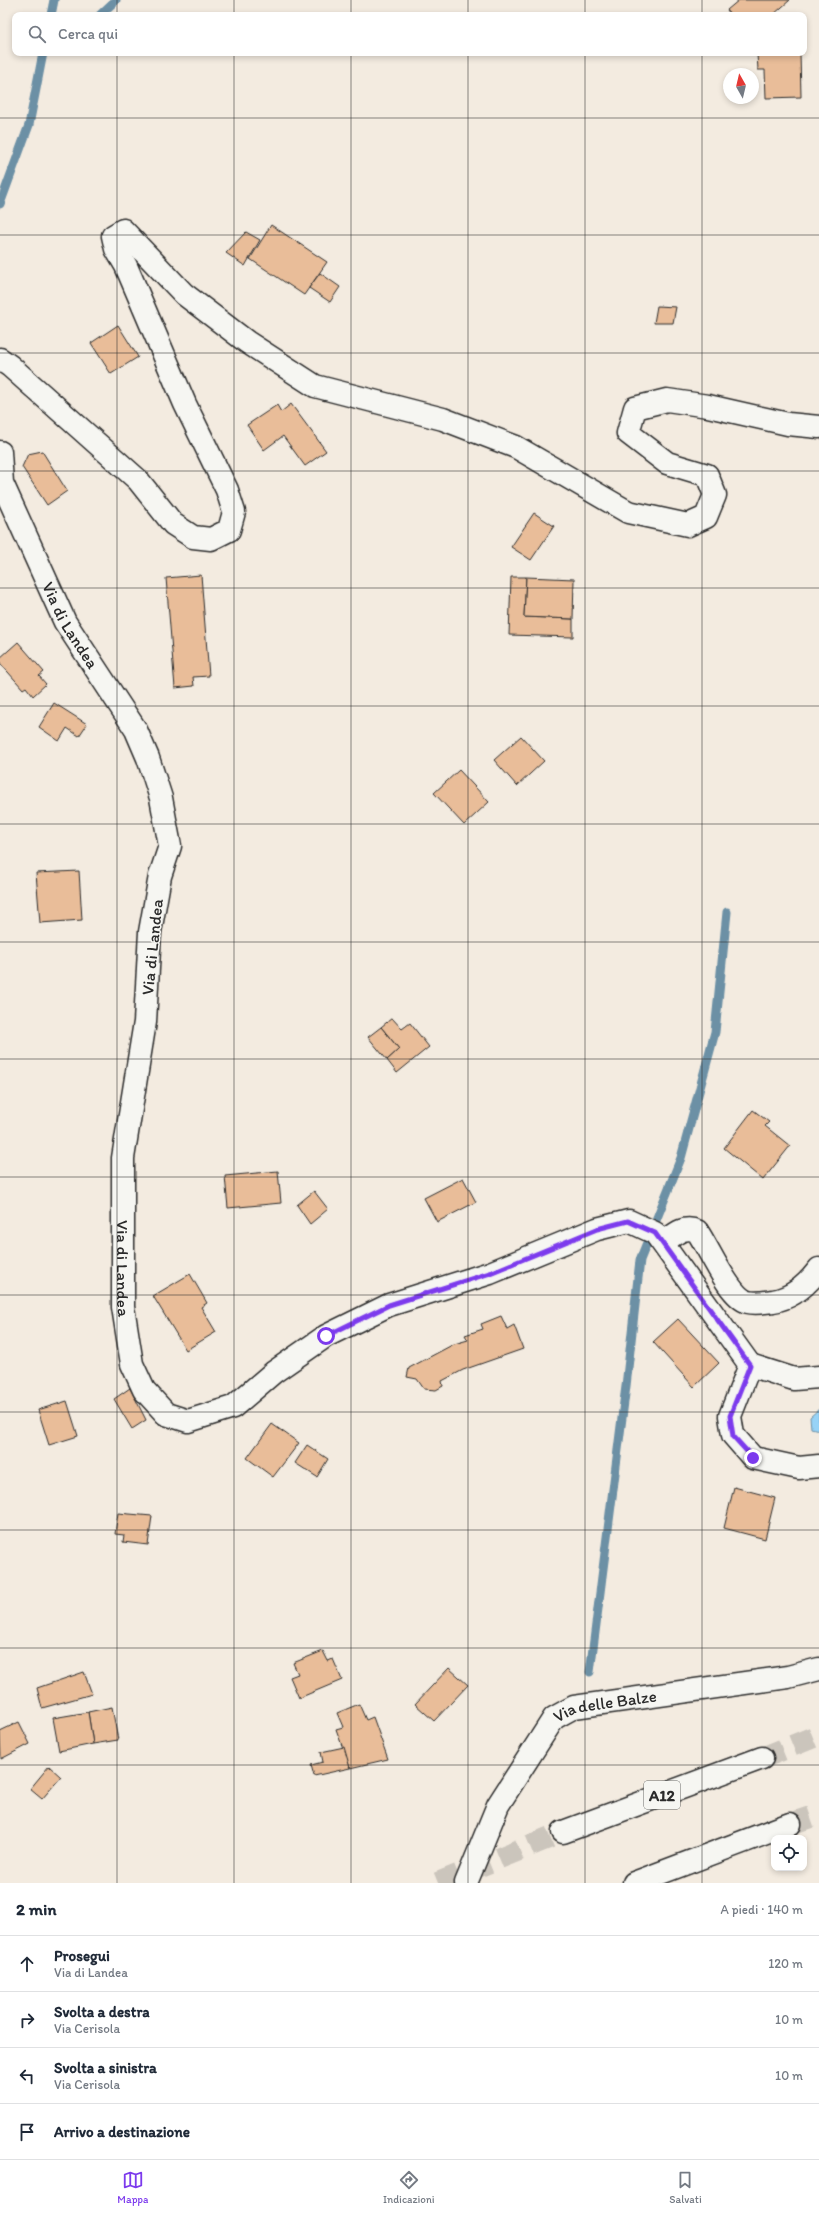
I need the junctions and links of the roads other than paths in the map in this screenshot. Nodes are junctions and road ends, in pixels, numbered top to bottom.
1 (0, 359) edge
2 (819, 427) edge
3 (0, 452) edge
4 (663, 1243) junction
5 (819, 1269) edge
6 (750, 1365) junction
7 (819, 1377) edge
8 (819, 1466) edge
9 (819, 1669) edge
10 (762, 1758) tunnel mouth
11 (790, 1824) tunnel mouth
12 (562, 1832) tunnel mouth
13 (466, 1883) edge
14 (634, 1883) edge

1 - 2 main road
3 - 4 main road, Via di Landea
4 - 5 main road
4 - 6 main road, Via di Landea
6 - 7 main road
6 - 8 main road
9 - 13 main road, Via delle Balze
10 - 12 main road, A12
11 - 14 main road

